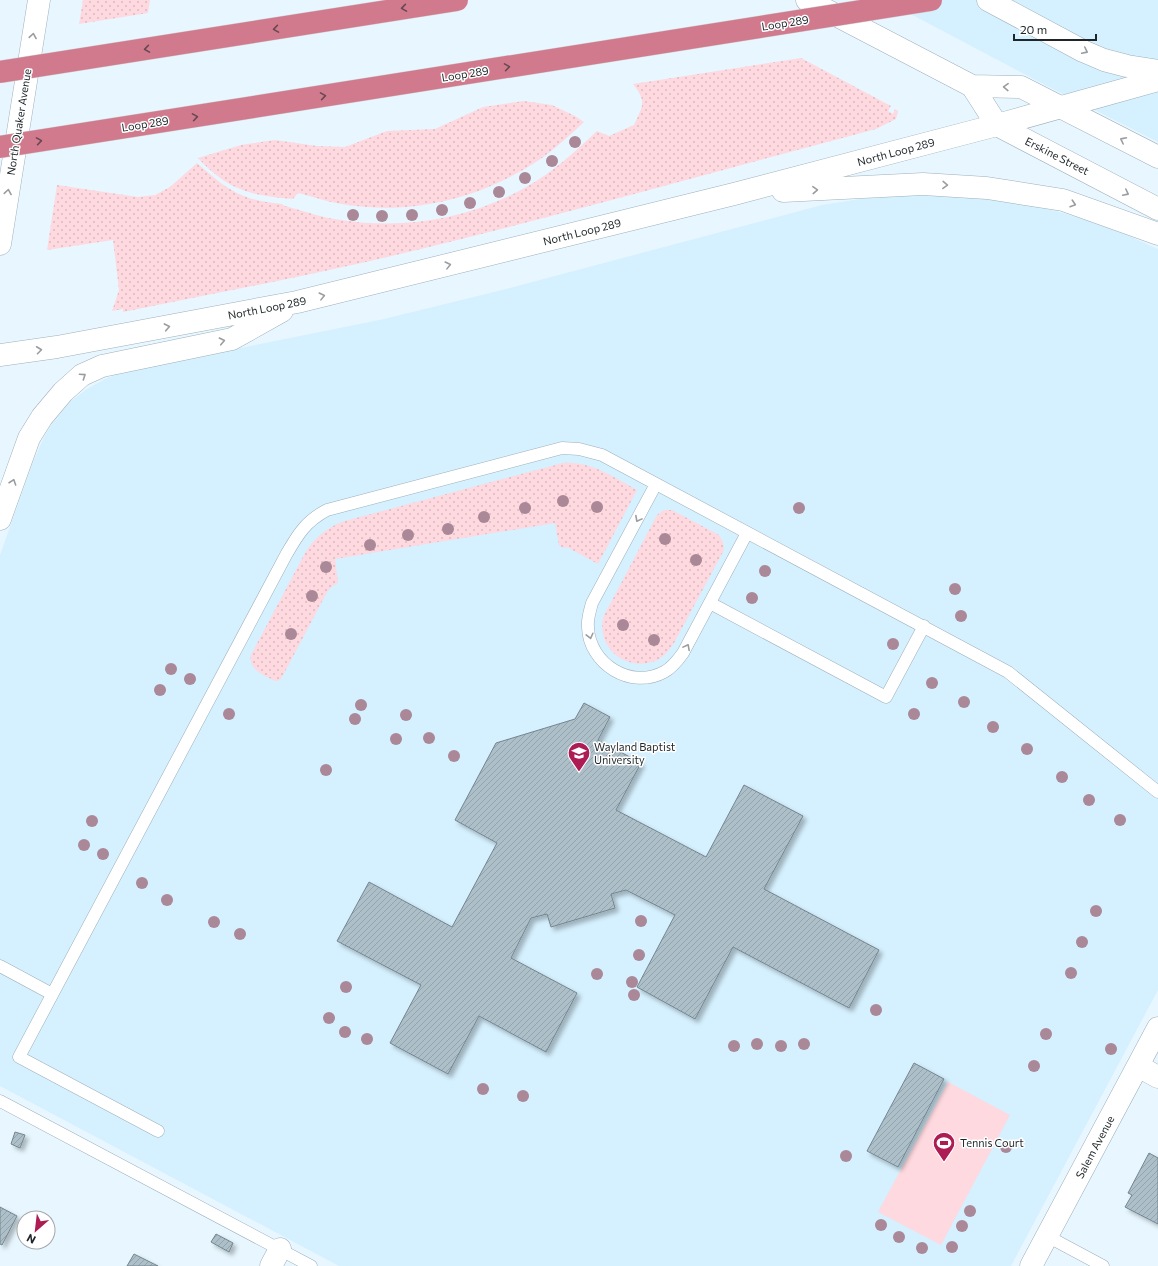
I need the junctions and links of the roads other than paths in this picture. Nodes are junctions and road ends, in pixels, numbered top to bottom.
1 (39, 0) edge
2 (456, 0) edge
3 (807, 0) edge
4 (931, 0) edge
5 (988, 0) edge
6 (1158, 71) edge
7 (0, 72) edge
8 (1158, 80) edge
9 (972, 86) junction
10 (1058, 107) junction
11 (996, 125) junction
12 (0, 148) edge
13 (1158, 157) edge
14 (734, 194) junction
15 (1158, 209) edge
16 (1158, 234) edge
17 (0, 244) edge
18 (297, 302) junction
19 (0, 355) edge
20 (656, 484) junction
21 (0, 519) edge
22 (747, 533) junction
23 (710, 604) junction
24 (924, 626) junction
25 (1158, 792) edge
26 (0, 966) edge
27 (52, 994) junction
28 (1158, 1028) edge
29 (1138, 1066) junction
30 (1158, 1077) edge
31 (0, 1101) edge
32 (158, 1131) dead end
33 (1047, 1236) junction
34 (275, 1258) edge
35 (311, 1266) edge
36 (1031, 1266) edge
37 (1103, 1266) edge

17 -> 1 main road, North Quaker Avenue
2 -> 7 highway, bridge
3 - 9 main road
12 -> 4 highway, Loop 289, bridge
5 -> 6 main road
8 - 10 main road, North Loop 289
10 -> 9 main road
9 - 11 main road
10 - 11 main road, North Loop 289
13 -> 10 main road
11 - 14 main road, North Loop 289
11 -> 15 main road, Erskine Street
14 -> 16 main road
18 -> 14 main road, North Loop 289
19 -> 18 main road, North Loop 289
21 -> 18 main road
20 - 22 lane
20 -> 23 lane
20 - 27 lane
22 - 23 lane
22 - 24 lane
23 - 24 lane
24 - 25 lane
26 - 27 lane
27 - 32 lane
28 - 29 main road, Salem Avenue
29 - 30 main road
29 - 33 main road, Salem Avenue
31 - 34 lane
33 - 36 main road, Salem Avenue
33 - 37 lane
34 - 35 lane

